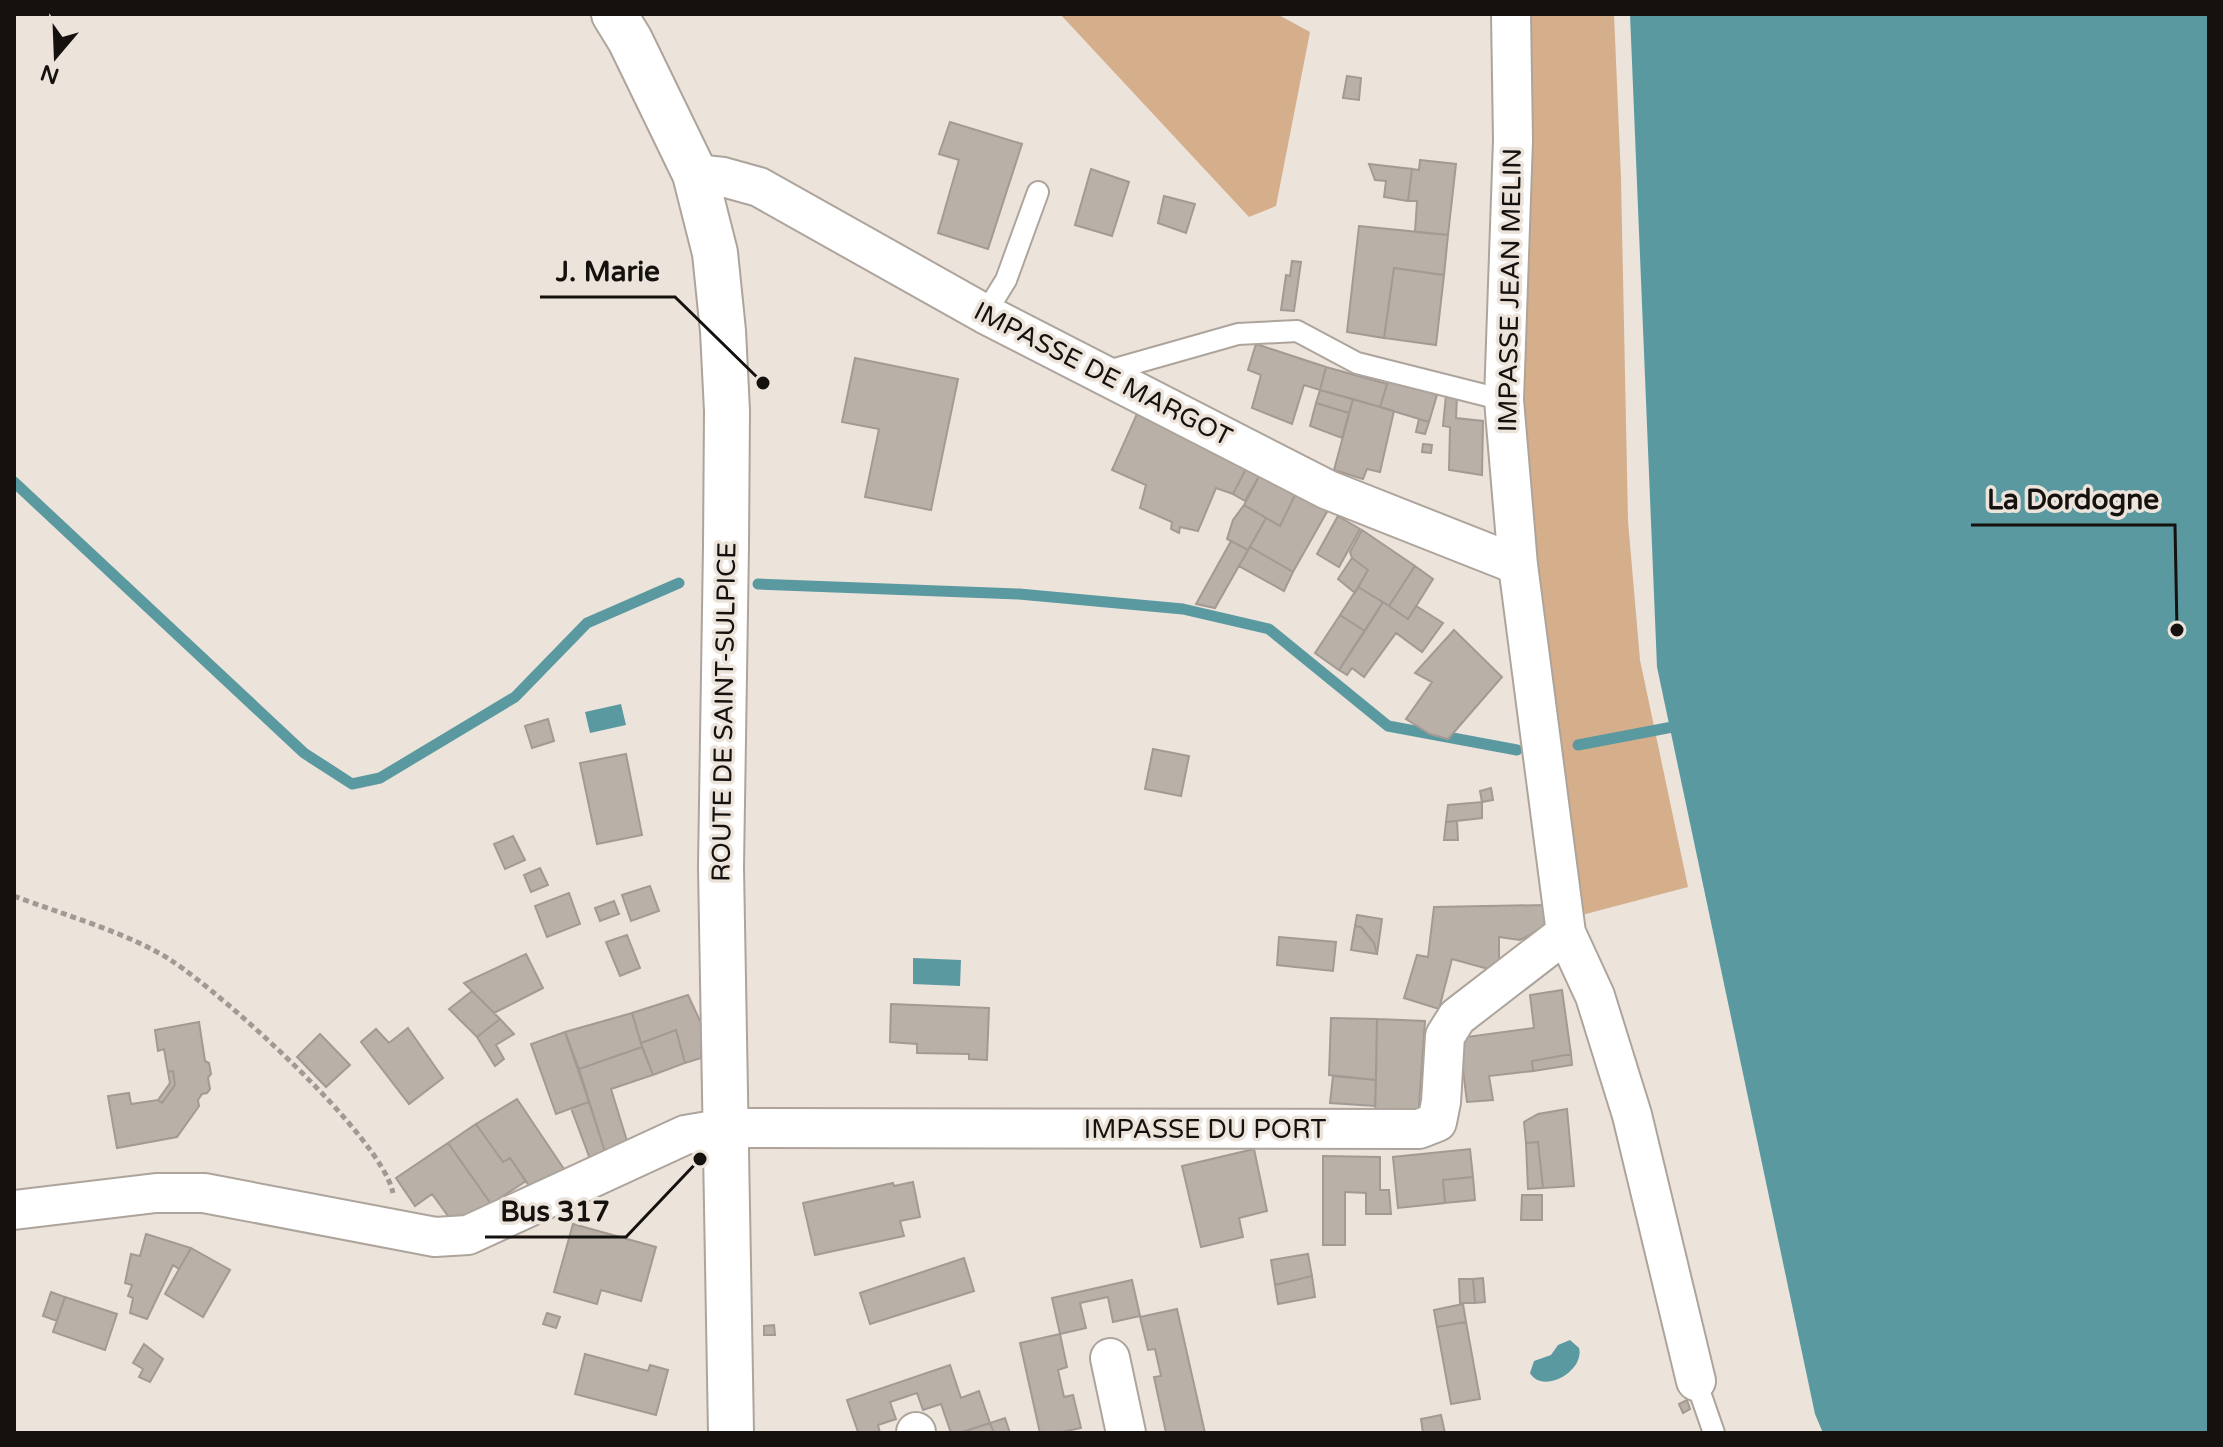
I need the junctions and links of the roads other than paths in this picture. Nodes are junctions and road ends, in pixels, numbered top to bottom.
1 (614, 14) edge
2 (1511, 14) edge
3 (695, 174) junction
4 (1038, 192) dead end
5 (985, 314) junction
6 (1100, 373) junction
7 (1504, 400) junction
8 (1518, 565) junction
9 (1566, 933) junction
10 (726, 1128) junction
11 (14, 1210) edge
12 (1110, 1358) dead end
13 (1696, 1381) joint
14 (731, 1433) edge
15 (1126, 1433) edge
16 (1714, 1433) edge

1 - 3 main road, ROUTE DE SAINT-SULPICE
2 - 7 street, IMPASSE JEAN MELIN
3 - 5 street, IMPASSE DE MARGOT
3 - 10 main road, ROUTE DE SAINT-SULPICE
4 - 5 lane
5 - 6 street, IMPASSE DE MARGOT
6 - 7 lane
6 - 8 street, IMPASSE DE MARGOT
7 - 8 street, IMPASSE JEAN MELIN
8 - 9 street, IMPASSE JEAN MELIN
9 - 10 street, IMPASSE DU PORT
9 - 13 street, IMPASSE JEAN MELIN
10 - 11 street
10 - 14 main road, ROUTE DE SAINT-SULPICE
12 - 15 street
13 - 16 lane

